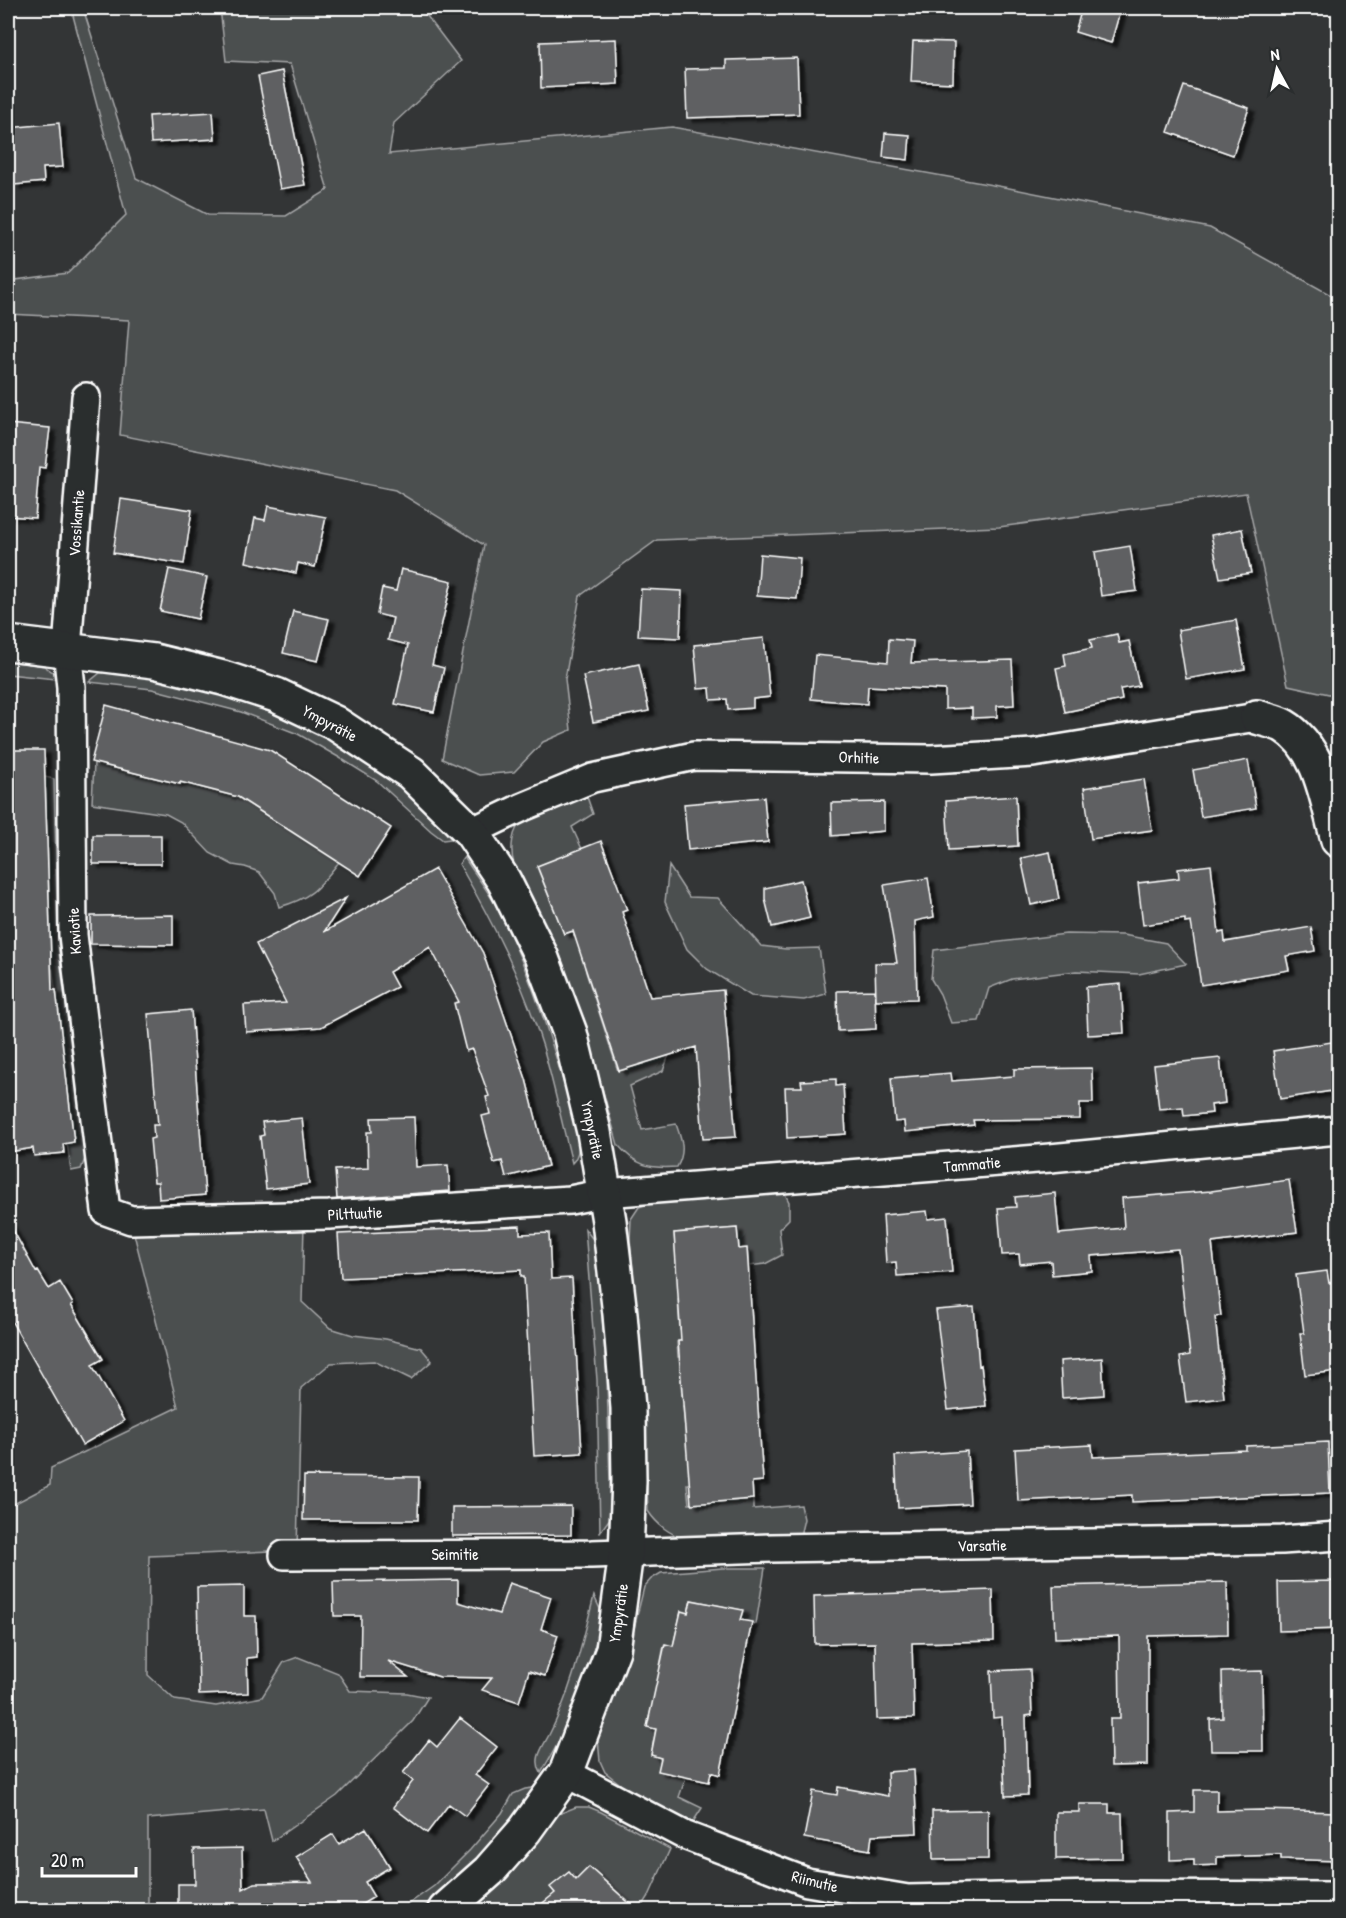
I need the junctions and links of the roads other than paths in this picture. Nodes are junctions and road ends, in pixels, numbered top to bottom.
1 (86, 397) dead end
2 (8, 643) edge
3 (67, 649) junction
4 (1257, 717) joint
5 (471, 832) junction
6 (1338, 840) edge
7 (1338, 1130) edge
8 (605, 1193) junction
9 (106, 1211) joint
10 (1338, 1536) edge
11 (626, 1553) junction
12 (284, 1555) dead end
13 (566, 1773) junction
14 (1338, 1896) edge
15 (445, 1911) edge

1 - 3 street, Vossikantie
2 - 3 street, Ympyrätie
3 - 5 street, Ympyrätie
3 - 9 street, Kaviotie
4 - 5 street, Orhitie
4 - 6 street
5 - 8 street, Ympyrätie
7 - 8 street, Tammatie
8 - 9 street, Pilttuutie
8 - 11 street, Ympyrätie
10 - 11 street, Varsatie
11 - 12 street, Seimitie
11 - 13 street, Ympyrätie
13 - 14 street, Riimutie
13 - 15 street, Ympyrätie

